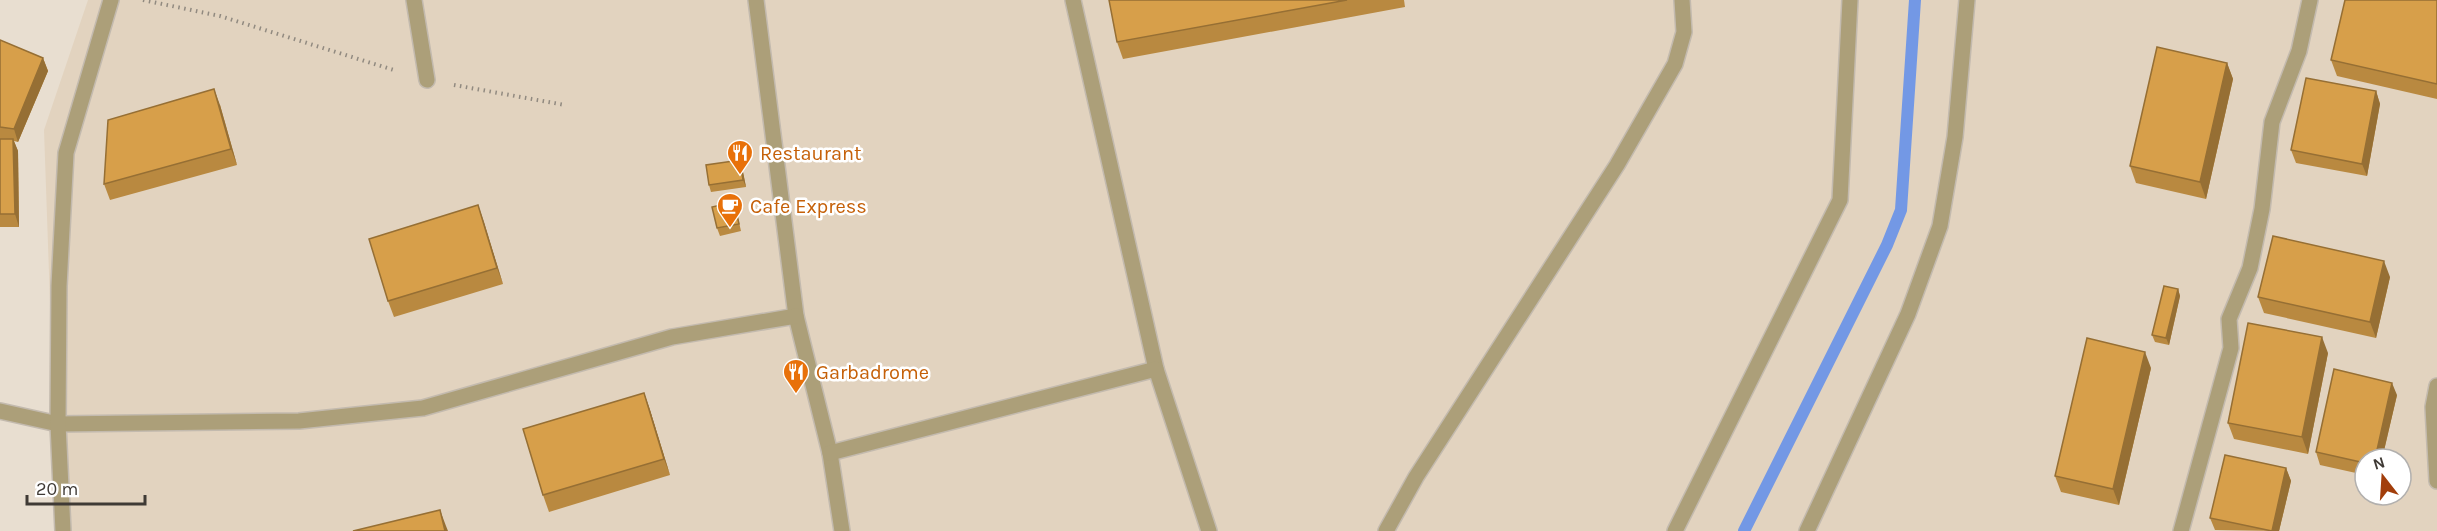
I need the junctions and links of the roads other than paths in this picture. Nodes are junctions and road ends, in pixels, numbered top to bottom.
1 (111, 0) edge
2 (414, 0) edge
3 (756, 0) edge
4 (1073, 0) edge
5 (1682, 0) edge
6 (1850, 0) edge
7 (1967, 0) edge
8 (2310, 0) edge
9 (427, 80) road end
10 (796, 316) junction
11 (1156, 369) junction
12 (2437, 386) edge
13 (0, 411) edge
14 (58, 424) junction
15 (830, 453) junction
16 (2437, 481) edge
17 (63, 531) edge
18 (842, 531) edge
19 (1209, 531) edge
20 (1386, 531) edge
21 (1675, 531) edge
22 (1806, 531) edge
23 (2181, 531) edge

1 - 14 street
2 - 9 street
3 - 10 street
4 - 11 street
5 - 20 street
6 - 21 street
7 - 22 street
8 - 23 street
10 - 14 street
10 - 15 street
11 - 15 street
11 - 19 street
12 - 16 street
13 - 14 street
14 - 17 street
15 - 18 street

